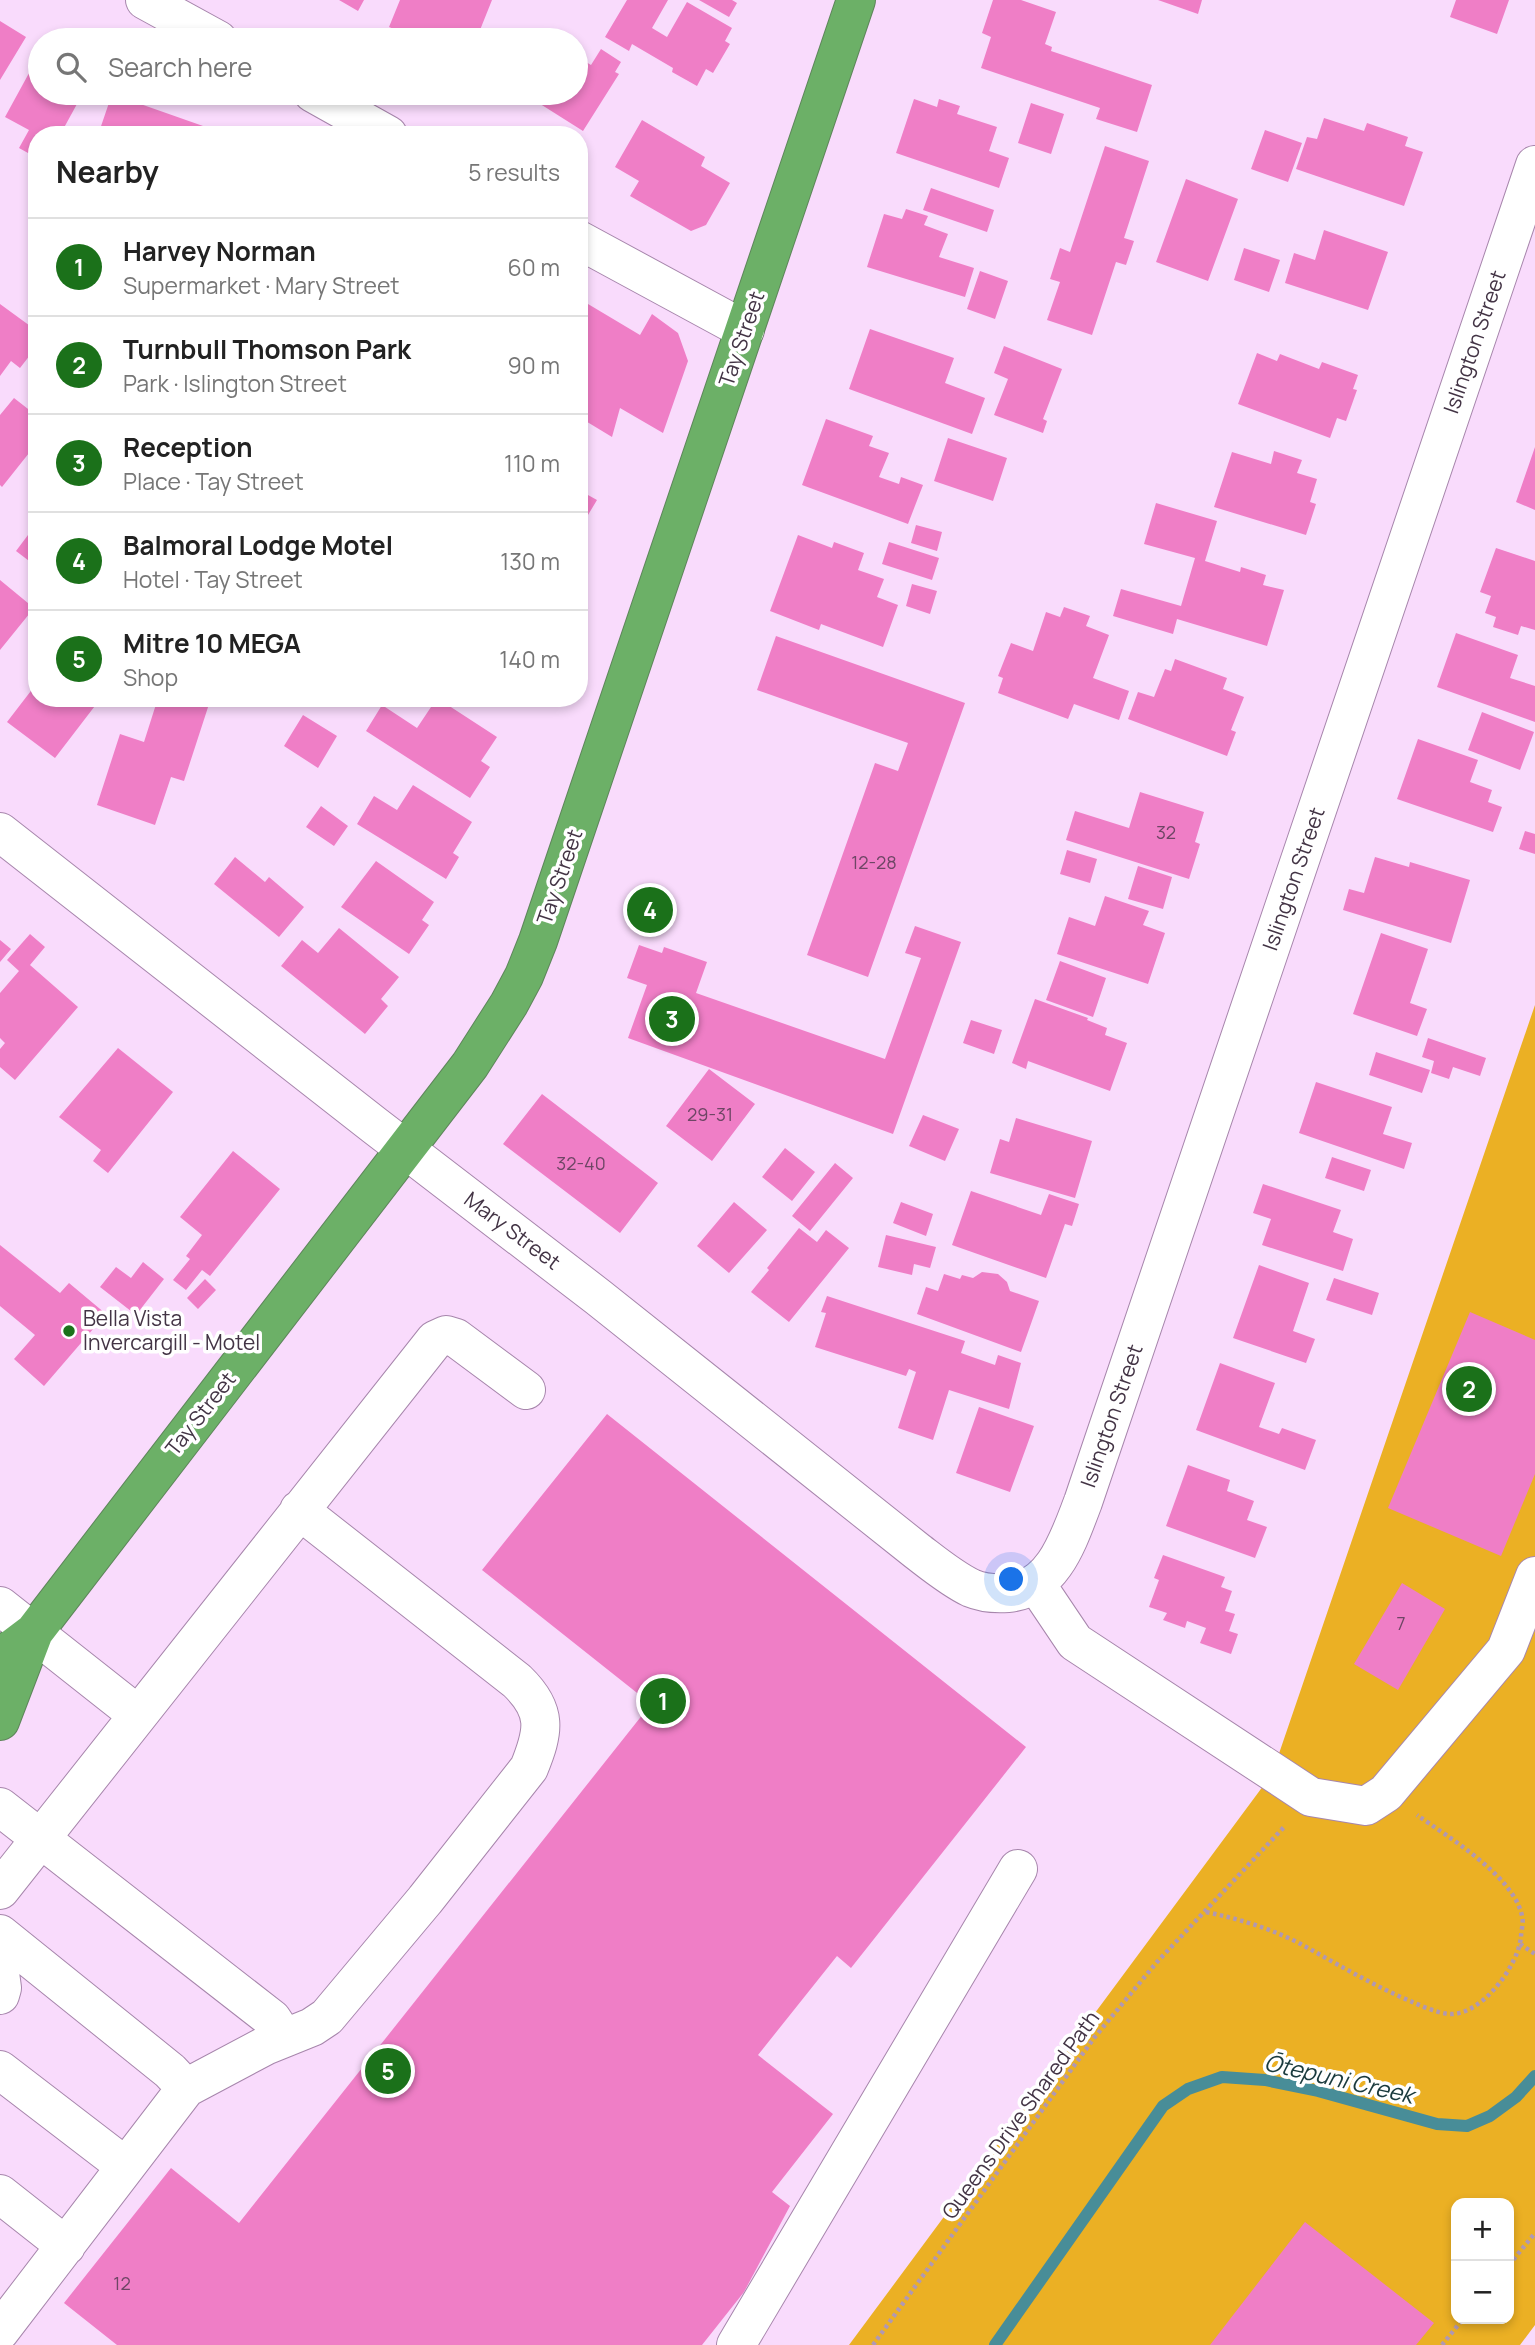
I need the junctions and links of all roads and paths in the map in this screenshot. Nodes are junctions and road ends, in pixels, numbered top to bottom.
1 (145, 0) edge
2 (856, 0) edge
3 (196, 28) edge
4 (334, 105) edge
5 (372, 126) edge
6 (1535, 165) edge
7 (588, 245) edge
8 (745, 330) junction
9 (0, 832) edge
10 (405, 1149) junction
11 (526, 1391) dead end
12 (299, 1510) junction
13 (1535, 1576) edge
14 (1036, 1584) junction
15 (0, 1606) edge
16 (34, 1632) junction
17 (0, 1658) edge
18 (138, 1715) junction
19 (0, 1721) edge
20 (1386, 1793) junction
21 (1311, 1797) junction
22 (0, 1807) edge
23 (41, 1839) junction
24 (1018, 1869) dead end
25 (0, 1890) edge
26 (1205, 1912) junction
27 (1520, 1944) junction
28 (4, 1953) edge
29 (1535, 1954) edge
30 (0, 1995) edge
31 (284, 2037) junction
32 (0, 2070) edge
33 (186, 2088) junction
34 (125, 2166) junction
35 (0, 2194) edge
36 (1535, 2233) edge
37 (66, 2246) junction
38 (1512, 2261) edge
39 (1459, 2324) edge
40 (0, 2331) edge
41 (736, 2345) edge
42 (873, 2345) edge
43 (1442, 2345) edge

1 - 3 street
2 - 8 highway, Tay Street
4 - 5 street
6 - 14 street, Islington Street
7 - 8 street
8 - 10 highway, Tay Street
9 - 10 street, Mary Street
10 - 14 street, Mary Street
10 - 16 highway, Tay Street
11 - 12 street
12 - 18 street
12 - 31 street
13 - 20 street
14 - 21 street
15 - 16 street
16 - 17 highway, Tay Street
16 - 18 street
16 - 19 highway, Tay Street
18 - 23 street
20 - 21 street
20 - 27 path
21 - 26 path, Queens Drive Shared Path
22 - 23 street
23 - 25 street
23 - 31 street
24 - 41 street
26 - 27 path
26 - 42 path, Queens Drive Shared Path
27 - 29 path
28 - 30 street
28 - 33 street
31 - 33 street
32 - 34 street
33 - 34 street
34 - 37 street
35 - 37 street
36 - 38 path
37 - 40 street
39 - 43 path

